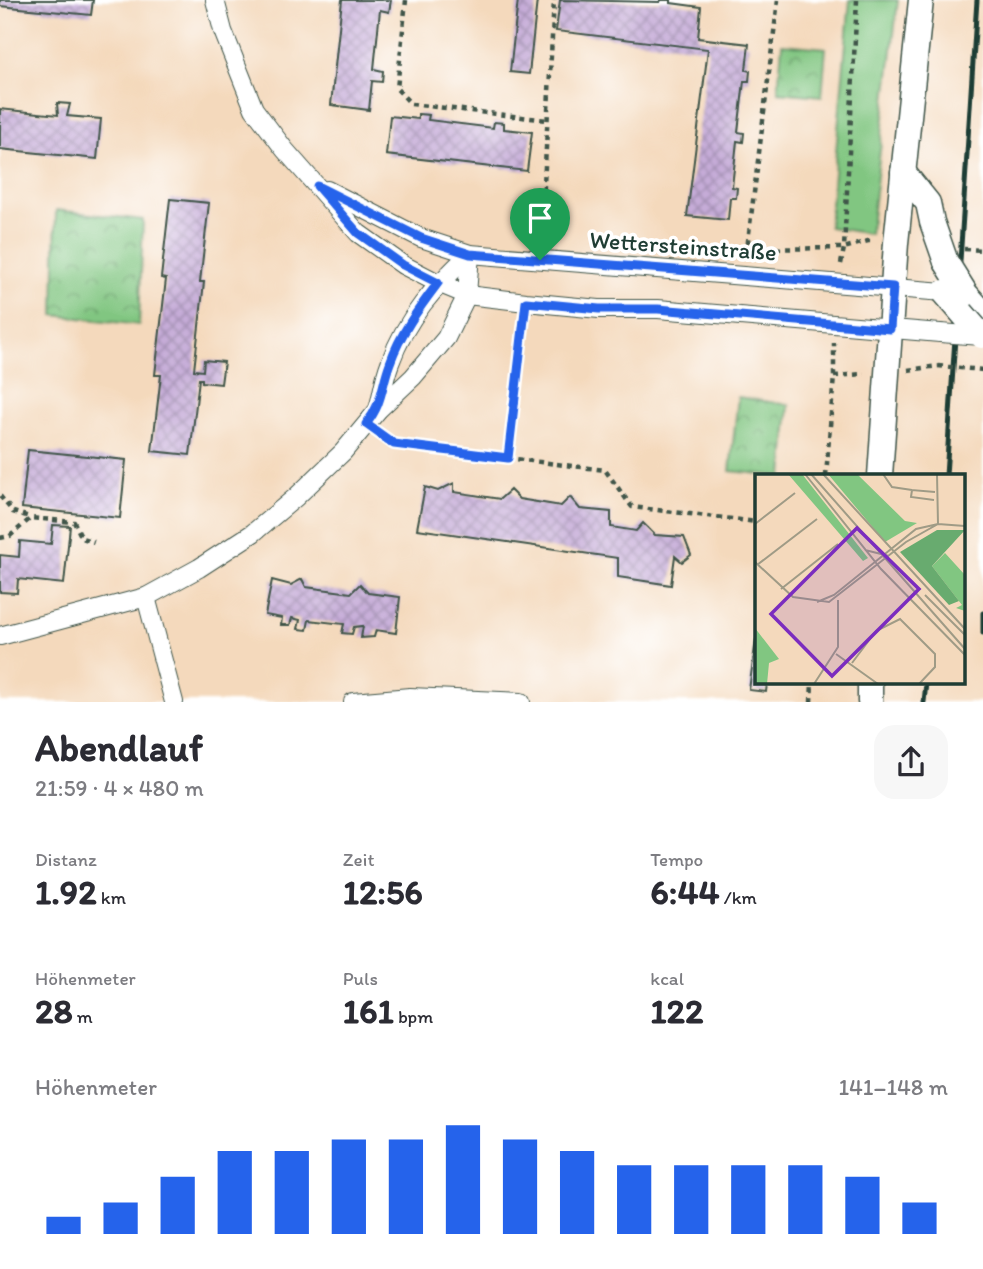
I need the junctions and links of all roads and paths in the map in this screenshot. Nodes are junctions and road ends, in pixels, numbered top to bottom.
1 (215, 0) edge
2 (406, 0) edge
3 (554, 0) edge
4 (778, 0) edge
5 (857, 0) edge
6 (921, 0) edge
7 (547, 120) junction
8 (903, 172) junction
9 (317, 186) junction
10 (844, 248) junction
11 (983, 250) edge
12 (470, 254) junction
13 (951, 255) junction
14 (540, 260) junction
15 (438, 283) junction
16 (837, 283) junction
17 (893, 287) junction
18 (964, 294) edge
19 (467, 295) junction
20 (526, 302) junction
21 (983, 313) edge
22 (834, 324) junction
23 (890, 329) junction
24 (983, 336) edge
25 (938, 366) dead end
26 (983, 370) edge
27 (372, 417) junction
28 (508, 458) junction
29 (827, 474) edge
30 (880, 474) edge
31 (0, 496) edge
32 (31, 518) junction
33 (755, 522) edge
34 (0, 538) edge
35 (94, 542) dead end
36 (146, 597) junction
37 (0, 636) edge
38 (812, 684) edge
39 (870, 684) edge
40 (174, 702) edge
41 (353, 702) edge
42 (521, 702) edge
43 (811, 702) edge
44 (870, 702) edge

1 - 9 street, Wettersteinstraße
2 - 7 path
3 - 7 path
4 - 10 path
5 - 10 path
6 - 8 main road
7 - 14 path
8 - 13 main road
8 - 17 main road
9 - 12 street, Wettersteinstraße
9 - 15 street, Wettersteinstraße
10 - 16 path
11 - 13 path, bridge
12 - 14 street, Wettersteinstraße
12 - 15 street
12 - 19 street
13 - 18 main road, bridge
14 - 16 street, Wettersteinstraße
15 - 19 street, Wettersteinstraße
15 - 27 street
16 - 17 street, Wettersteinstraße
17 - 18 street, Wettersteinstraße
17 - 23 main road
18 - 21 main road
18 - 24 main road, bridge
19 - 20 street, Wettersteinstraße
19 - 27 street
20 - 22 street, Wettersteinstraße
20 - 28 path
22 - 23 street, Wettersteinstraße
22 - 29 path
23 - 24 street, Wettersteinstraße, bridge
23 - 30 main road
25 - 26 path, bridge
27 - 28 path
27 - 36 street
28 - 33 path
31 - 32 path
32 - 34 path
32 - 35 path
36 - 37 street
36 - 40 street
38 - 43 path
39 - 44 main road
41 - 42 street

